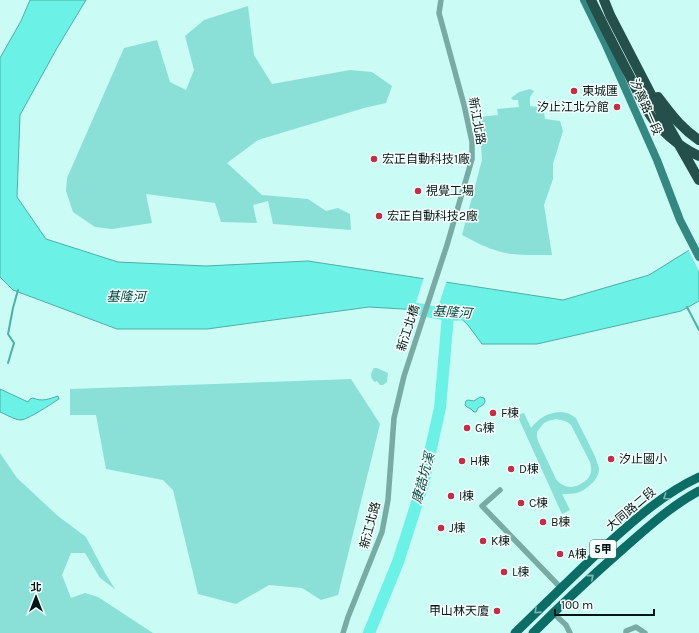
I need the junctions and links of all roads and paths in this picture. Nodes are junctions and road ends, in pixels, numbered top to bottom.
1 (441, 0) edge
2 (584, 0) edge
3 (591, 0) edge
4 (598, 0) edge
5 (604, 0) edge
6 (610, 15) junction
7 (642, 77) junction
8 (699, 140) edge
9 (699, 156) edge
10 (699, 180) edge
11 (447, 245) joint
12 (699, 257) edge
13 (394, 418) joint
14 (699, 476) edge
15 (500, 490) dead end
16 (699, 491) edge
17 (564, 586) junction
18 (577, 591) junction
19 (553, 613) junction
20 (343, 633) edge
21 (515, 633) edge
22 (533, 633) edge
23 (570, 633) edge
24 (626, 633) edge
25 (644, 633) edge

1 - 11 street, 新江北路
2 - 12 street, 汐萬路一段
3 - 9 highway
4 - 6 highway
5 - 6 highway
6 - 7 highway
7 - 8 highway
7 - 10 highway
11 - 13 street, 新江北橋
13 - 20 street, 新江北路
14 -> 17 main road, 大同路二段 / 5甲
15 - 17 street
18 -> 16 main road, 大同路二段 / 5甲
17 - 18 main road
17 -> 21 main road, 大同路二段 / 5甲
18 - 19 main road, 大同路二段 / 5甲
19 - 22 main road, 大同路二段 / 5甲
19 - 23 street
24 - 25 street

